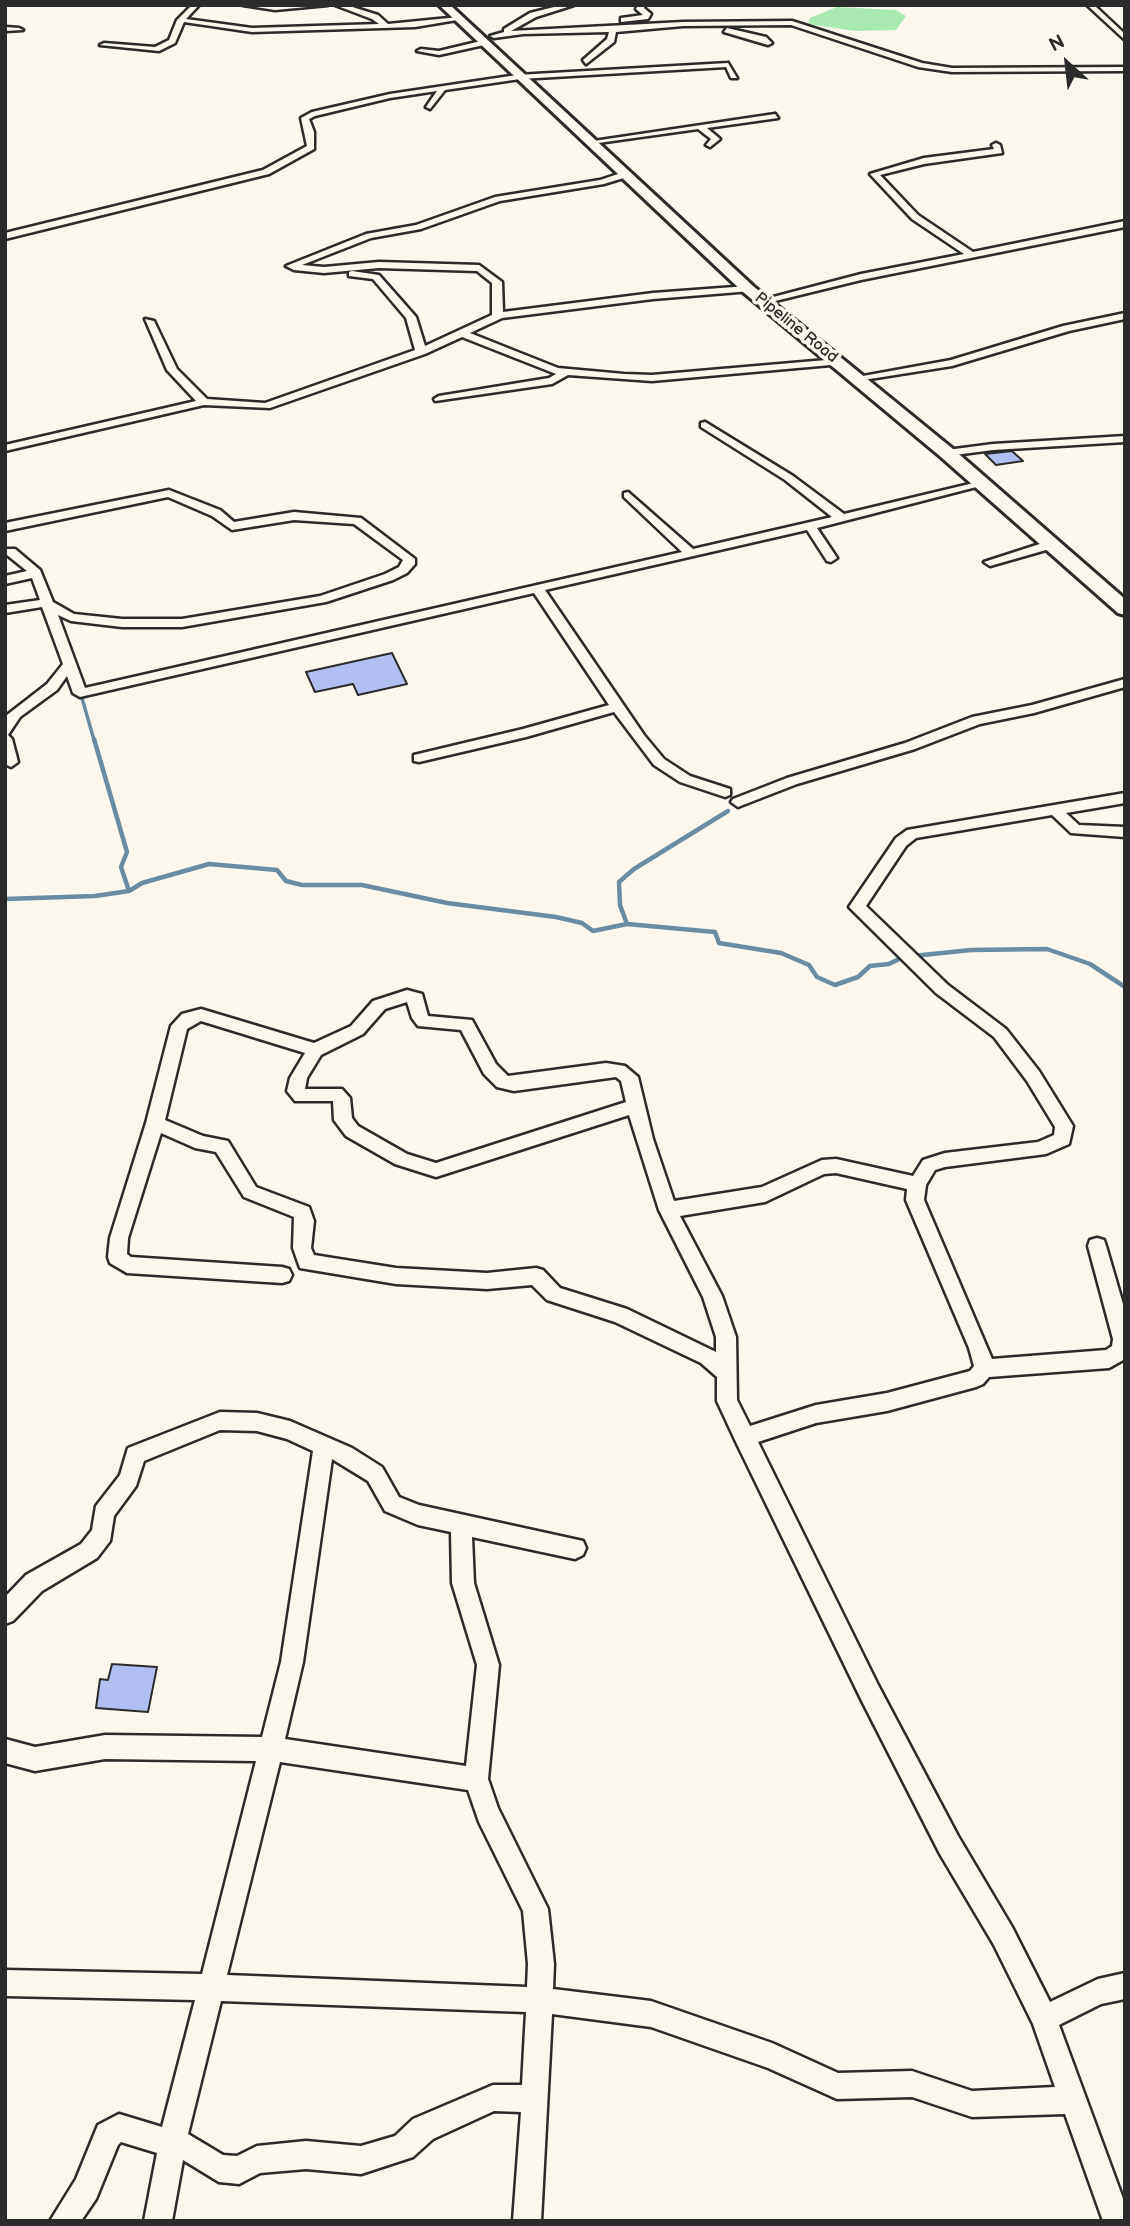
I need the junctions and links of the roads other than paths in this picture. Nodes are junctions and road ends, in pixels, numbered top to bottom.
1 (196, 5) edge
2 (246, 5) edge
3 (325, 5) edge
4 (444, 5) edge
5 (571, 5) edge
6 (642, 5) edge
7 (1090, 5) edge
8 (340, 6) edge
9 (271, 14) dead end
10 (181, 20) junction
11 (385, 22) junction
12 (436, 23) junction
13 (703, 25) junction
14 (5, 29) edge
15 (616, 29) junction
16 (19, 30) dead end
17 (474, 32) junction
18 (1125, 38) edge
19 (768, 43) dead end
20 (104, 45) dead end
21 (421, 51) dead end
22 (586, 62) dead end
23 (1125, 69) edge
24 (734, 76) dead end
25 (518, 77) junction
26 (443, 88) junction
27 (430, 107) dead end
28 (775, 116) dead end
29 (700, 127) junction
30 (591, 142) junction
31 (710, 145) dead end
32 (996, 145) dead end
33 (626, 174) junction
34 (1125, 225) edge
35 (5, 236) edge
36 (972, 255) junction
37 (324, 271) junction
38 (748, 289) junction
39 (763, 301) junction
40 (498, 312) junction
41 (1125, 316) edge
42 (149, 321) dead end
43 (461, 333) junction
44 (421, 352) junction
45 (838, 362) junction
46 (566, 372) junction
47 (857, 378) junction
48 (439, 399) dead end
49 (204, 402) junction
50 (705, 425) dead end
51 (1125, 439) edge
52 (8, 447) edge
53 (947, 453) junction
54 (982, 484) junction
55 (628, 495) dead end
56 (841, 518) junction
57 (810, 526) junction
58 (5, 527) edge
59 (1049, 545) junction
60 (11, 552) dead end
61 (690, 553) junction
62 (831, 558) dead end
63 (990, 562) dead end
64 (36, 573) junction
65 (5, 580) edge
66 (537, 589) junction
67 (45, 603) junction
68 (5, 609) edge
69 (1125, 609) edge
70 (69, 664) junction
71 (1125, 683) edge
72 (616, 707) junction
73 (5, 732) edge
74 (5, 739) edge
75 (419, 758) dead end
76 (11, 762) dead end
77 (725, 792) dead end
78 (1125, 798) edge
79 (738, 802) dead end
80 (1054, 808) junction
81 (1125, 832) edge
82 (315, 1050) junction
83 (635, 1106) junction
84 (155, 1123) junction
85 (917, 1184) junction
86 (668, 1210) junction
87 (1097, 1247) dead end
88 (282, 1275) dead end
89 (984, 1368) junction
90 (725, 1372) junction
91 (744, 1437) junction
92 (324, 1446) junction
93 (461, 1524) junction
94 (575, 1548) dead end
95 (5, 1614) edge
96 (271, 1749) junction
97 (5, 1751) edge
98 (476, 1779) junction
99 (5, 1983) edge
100 (1125, 1986) edge
101 (213, 1988) junction
102 (540, 2000) junction
103 (1044, 2020) junction
104 (536, 2099) junction
105 (1072, 2100) junction
106 (172, 2143) junction
107 (64, 2221) edge
108 (158, 2221) edge
109 (527, 2221) edge
110 (1117, 2221) edge

1 - 10 street
2 - 3 street
4 - 17 street, Pipeline Road
5 - 17 street
6 - 15 street
7 - 18 street
8 - 9 street
8 - 11 street
10 - 11 street
10 - 20 street
11 - 12 street
12 - 17 street
12 - 17 street
13 - 15 street
13 - 19 street
13 - 23 street
14 - 16 street
15 - 17 street
15 - 22 street
17 - 21 street
17 - 25 street, Pipeline Road
24 - 25 street
25 - 26 street
25 - 30 street, Pipeline Road
26 - 27 street
26 - 35 street
28 - 29 street
29 - 30 street
29 - 31 street
30 - 33 street, Pipeline Road
32 - 36 street
33 - 37 street
33 - 38 street, Pipeline Road
34 - 36 street
36 - 39 street
37 - 40 street
37 - 44 street
38 - 39 street, Pipeline Road
38 - 40 street
39 - 45 street, Pipeline Road
40 - 43 street
41 - 47 street
42 - 49 street
43 - 44 street
43 - 46 street
44 - 49 street
45 - 46 street
45 - 47 street, Pipeline Road
46 - 48 street
47 - 53 street, Pipeline Road
49 - 52 street
50 - 56 street
51 - 53 street
53 - 54 street, Pipeline Road
54 - 56 street
54 - 59 street, Pipeline Road
55 - 61 street
56 - 57 street
57 - 61 street
57 - 62 street
58 - 67 street
59 - 63 street
59 - 69 street, Pipeline Road
60 - 64 street
61 - 66 street
64 - 65 street
64 - 67 street
66 - 70 street
66 - 72 street
67 - 68 street
67 - 70 street
70 - 73 street
71 - 79 street
72 - 75 street
72 - 77 street
74 - 76 street
78 - 80 street
80 - 81 street
80 - 85 street
82 - 83 street
82 - 83 street
82 - 84 street
83 - 86 street
84 - 88 street
84 - 90 street
85 - 86 street
85 - 89 street
86 - 90 street
87 - 89 street
89 - 91 street
90 - 91 street
91 - 103 street
92 - 93 street
92 - 95 street
92 - 96 street
93 - 94 street
93 - 98 street
96 - 97 street
96 - 98 street
96 - 101 street
98 - 102 street
99 - 101 street
100 - 103 street
101 - 102 street
101 - 106 street
102 - 104 street
102 - 105 street
103 - 105 street
104 - 106 street
104 - 109 street
105 - 110 street
106 - 107 street
106 - 108 street

